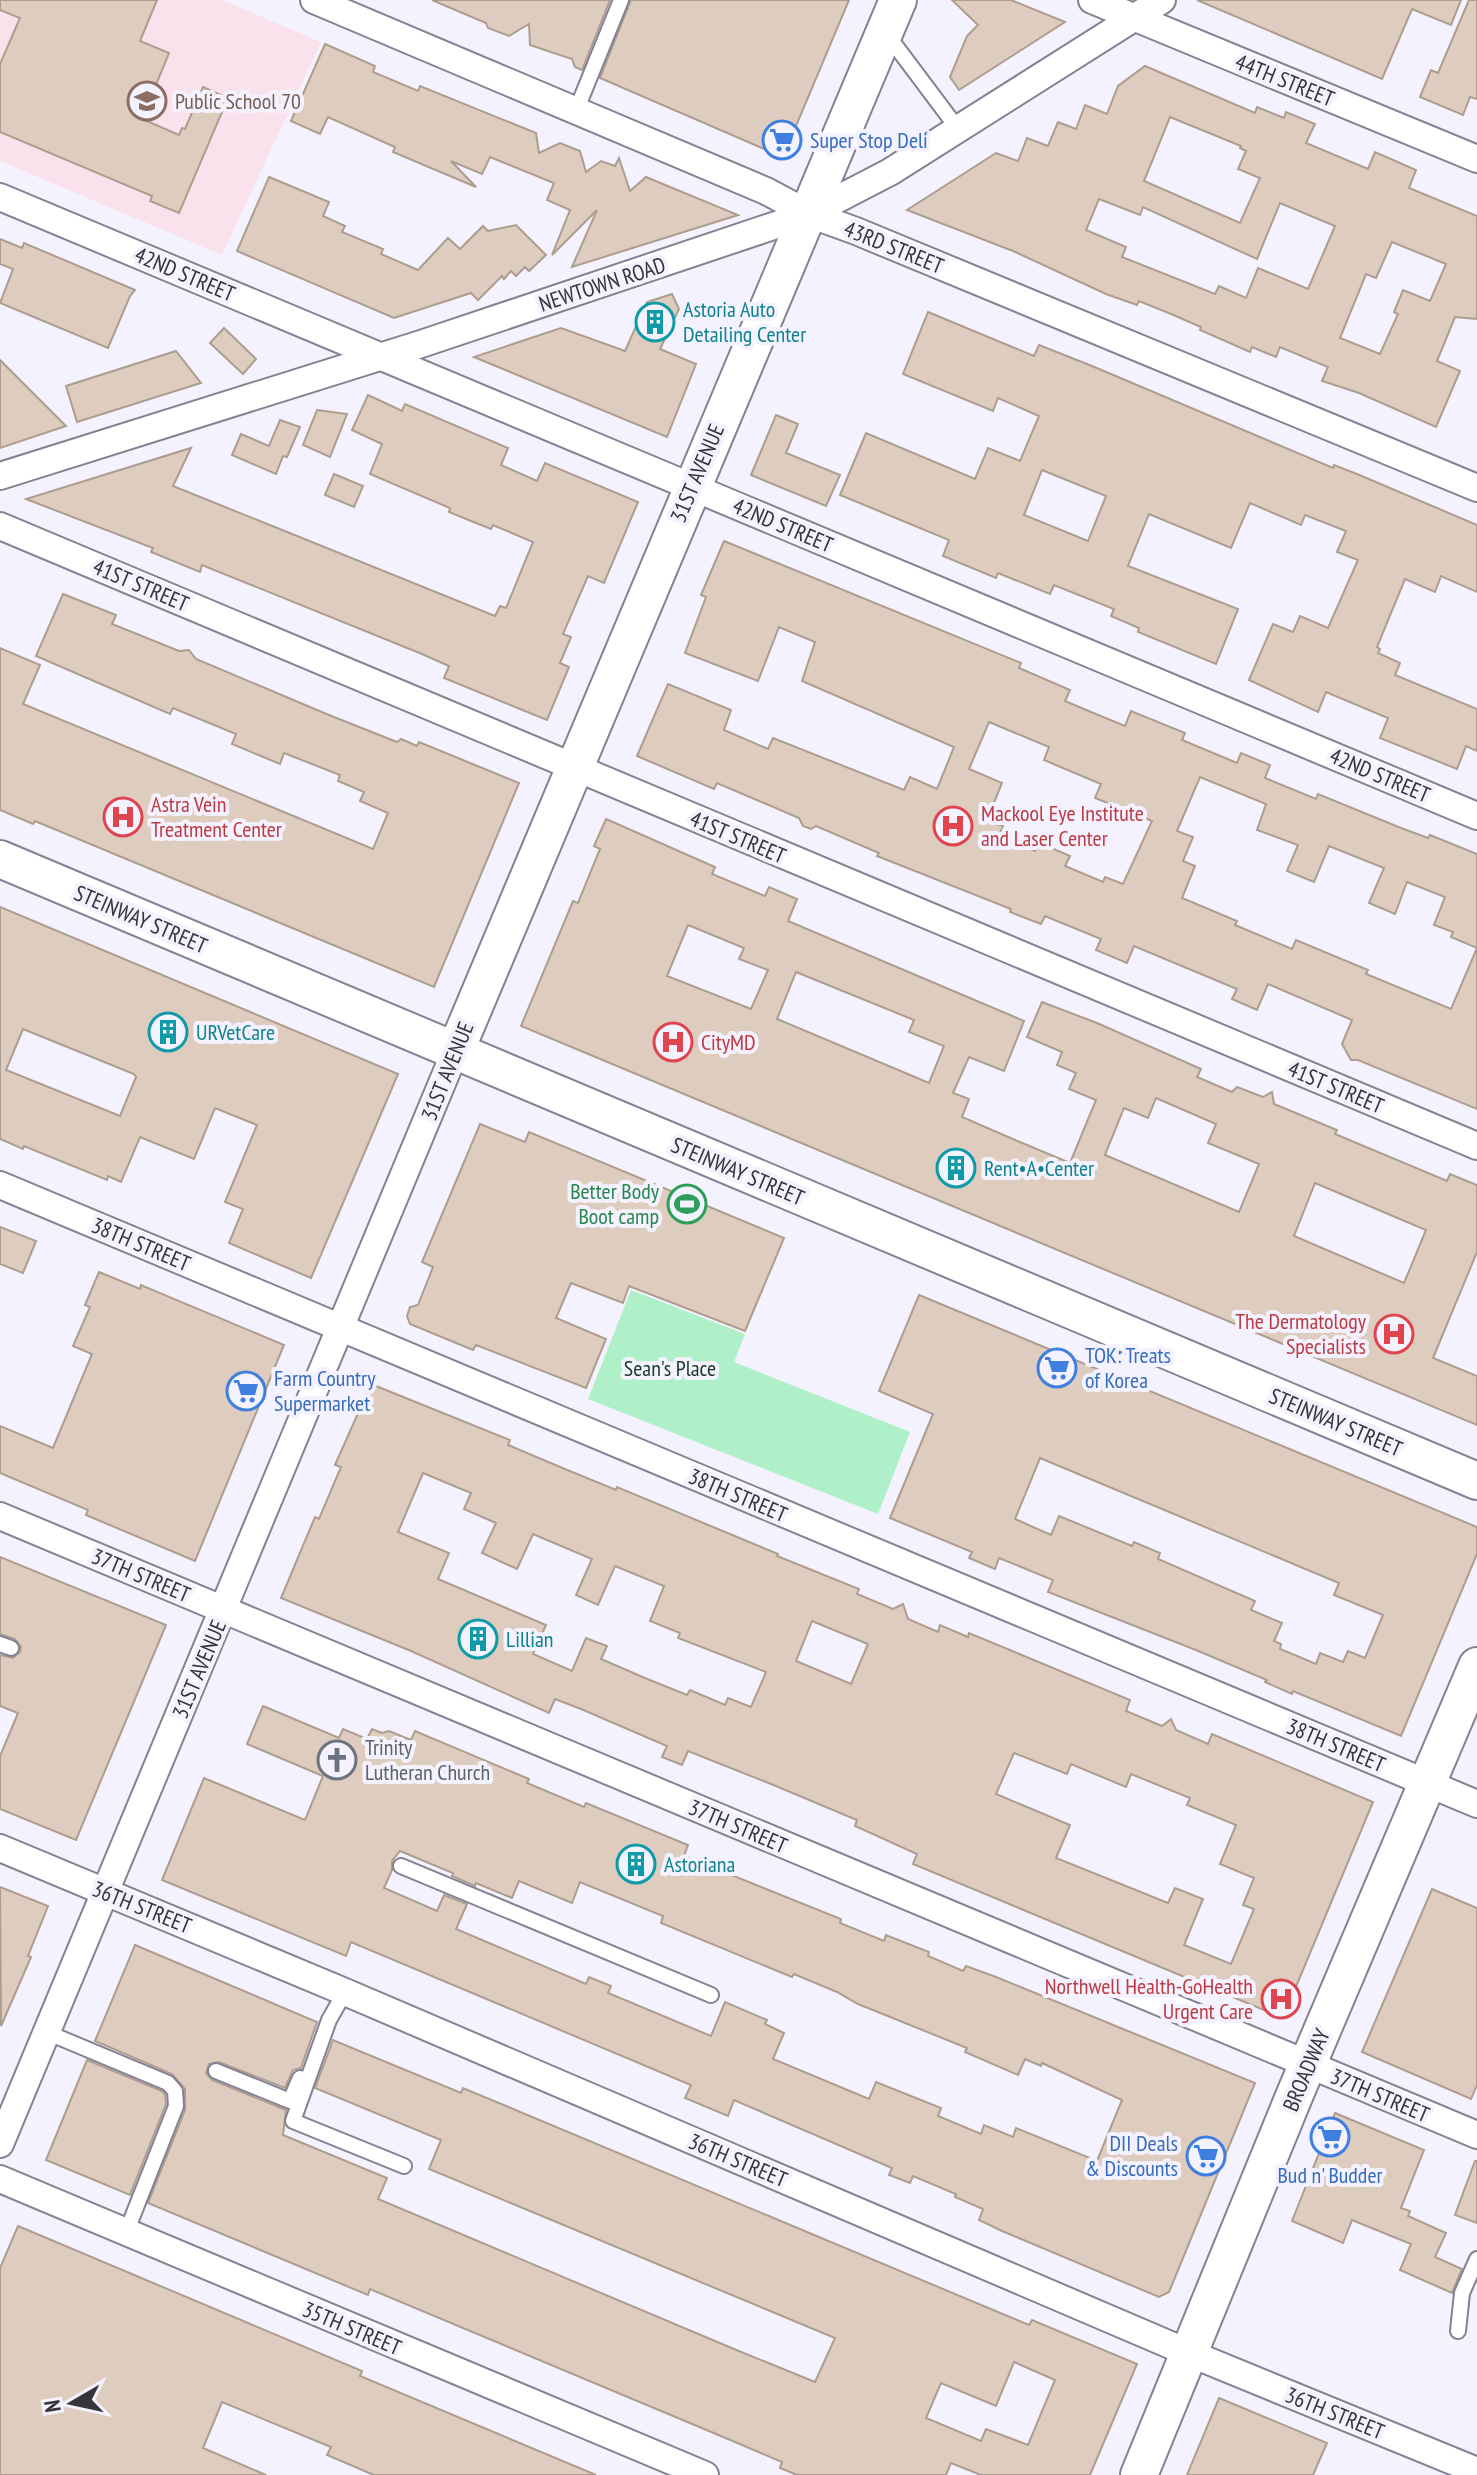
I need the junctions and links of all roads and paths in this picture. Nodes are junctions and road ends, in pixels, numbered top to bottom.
1 (314, 0) edge
2 (621, 0) edge
3 (1092, 0) edge
4 (1162, 0) edge
5 (891, 16) edge
6 (1135, 18) junction
7 (576, 111) junction
8 (958, 129) junction
9 (1477, 159) edge
10 (0, 197) edge
11 (809, 214) junction
12 (382, 357) junction
13 (0, 476) edge
14 (692, 487) junction
15 (1477, 488) edge
16 (0, 526) edge
17 (574, 768) junction
18 (1477, 816) edge
19 (0, 859) edge
20 (455, 1052) junction
21 (1477, 1146) edge
22 (0, 1185) edge
23 (339, 1328) junction
24 (1477, 1481) edge
25 (0, 1516) edge
26 (224, 1610) junction
27 (1477, 1666) edge
28 (1428, 1783) junction
29 (1477, 1804) edge
30 (0, 1848) edge
31 (401, 1866) dead end
32 (104, 1892) junction
33 (345, 1992) junction
34 (711, 1995) dead end
35 (46, 2032) junction
36 (321, 2040) junction
37 (1307, 2065) junction
38 (216, 2071) dead end
39 (1477, 2135) edge
40 (0, 2144) edge
41 (404, 2166) dead end
42 (0, 2179) edge
43 (126, 2233) junction
44 (1477, 2259) edge
45 (1458, 2331) dead end
46 (1189, 2353) junction
47 (1477, 2471) edge
48 (705, 2475) edge
49 (1139, 2475) edge

1 - 7 street, 43RD STREET
2 - 7 lane
3 - 6 street, 44TH STREET
4 - 6 street, NEWTOWN ROAD
5 - 8 lane
5 - 11 street, 31ST AVENUE
6 - 8 street, NEWTOWN ROAD
6 - 9 street, 44TH STREET
7 - 11 street, 43RD STREET
8 - 11 street, NEWTOWN ROAD
10 - 12 street, 42ND STREET
11 - 12 street, NEWTOWN ROAD
11 - 14 street, 31ST AVENUE
11 - 15 street, 43RD STREET
12 - 13 street, NEWTOWN ROAD
12 - 14 street, 42ND STREET
14 - 17 street, 31ST AVENUE
14 - 18 street, 42ND STREET
16 - 17 street, 41ST STREET
17 - 20 street, 31ST AVENUE
17 - 21 street, 41ST STREET
19 - 20 street, STEINWAY STREET
20 - 23 street, 31ST AVENUE
20 - 24 street, STEINWAY STREET
22 - 23 street, 38TH STREET
23 - 26 street, 31ST AVENUE
23 - 28 street, 38TH STREET
25 - 26 street, 37TH STREET
26 - 32 street, 31ST AVENUE
26 - 37 street, 37TH STREET
27 - 28 street, BROADWAY
28 - 29 street, 38TH STREET
28 - 37 street, BROADWAY
30 - 32 street, 36TH STREET
31 - 34 lane
32 - 33 street, 36TH STREET
32 - 35 street, 31ST AVENUE
33 - 36 lane
33 - 46 street, 36TH STREET
35 - 40 street, 31ST AVENUE
35 - 43 lane
36 - 38 lane
36 - 41 lane
37 - 39 street, 37TH STREET
37 - 46 street, BROADWAY
42 - 43 street, 35TH STREET
43 - 48 street, 35TH STREET
44 - 45 lane
46 - 47 street, 36TH STREET
46 - 49 street, BROADWAY

